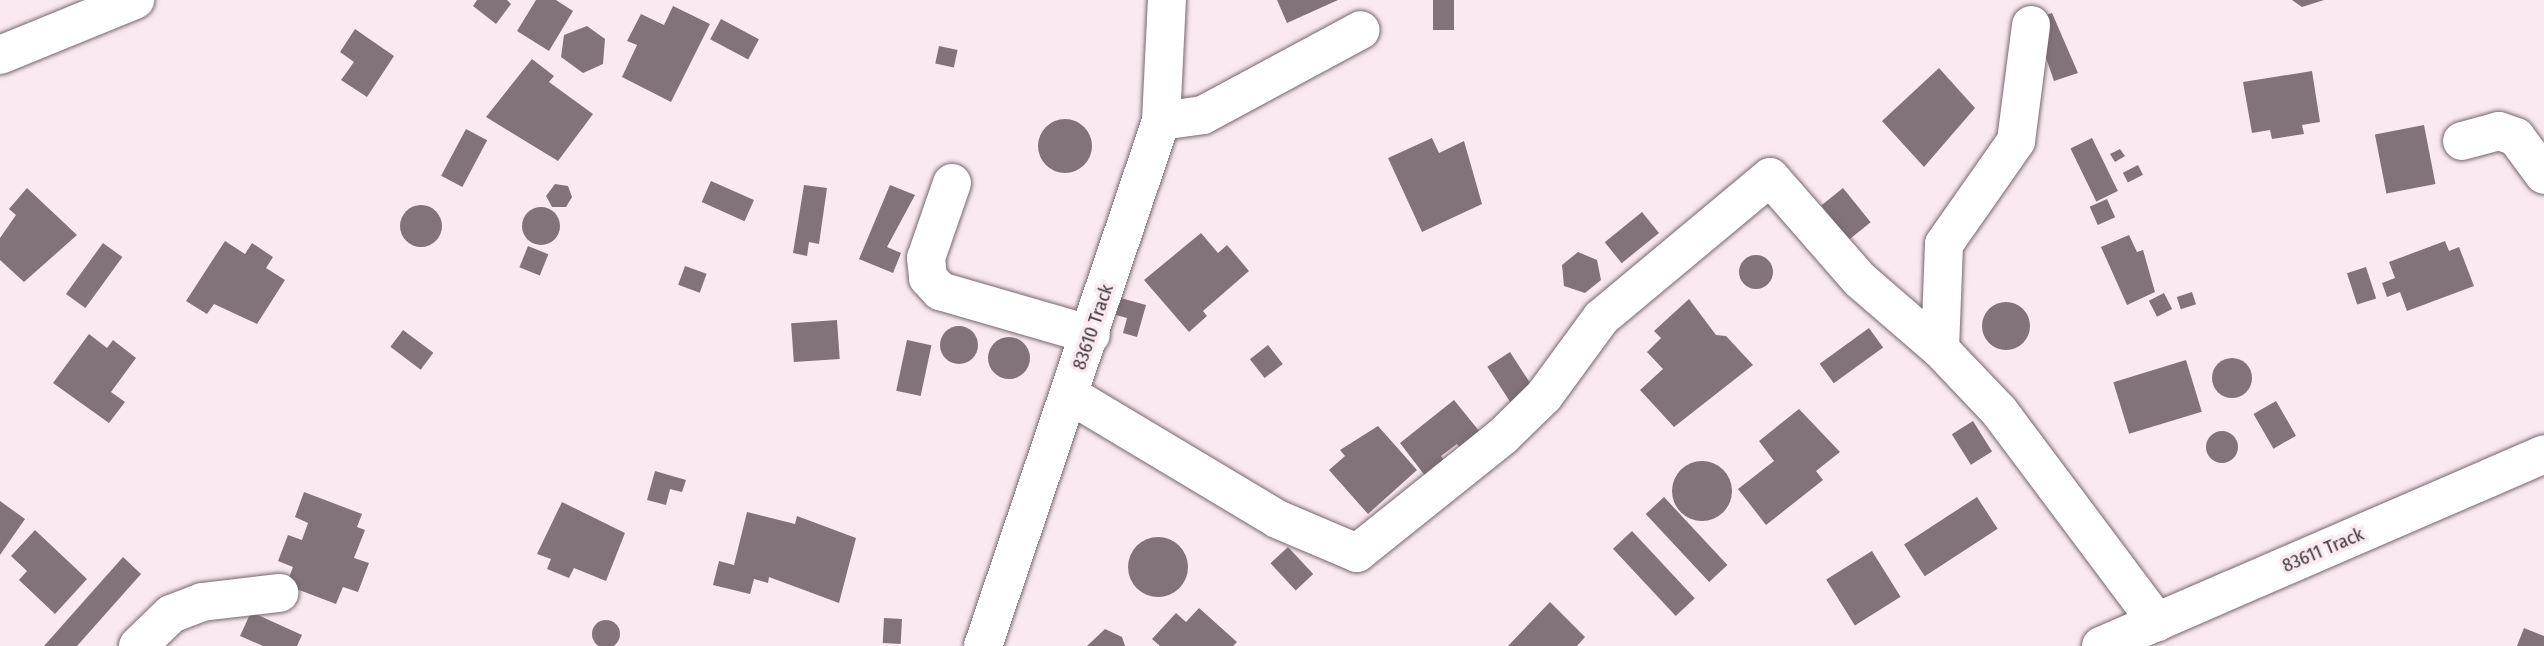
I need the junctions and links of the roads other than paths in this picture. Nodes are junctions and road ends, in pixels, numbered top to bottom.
1 (135, 0) edge
2 (1167, 0) edge
3 (2031, 25) dead end
4 (1360, 30) dead end
5 (0, 55) edge
6 (1161, 121) junction
7 (2462, 141) dead end
8 (2544, 175) edge
9 (953, 183) dead end
10 (1091, 335) junction
11 (1940, 349) junction
12 (1070, 395) junction
13 (2544, 454) edge
14 (278, 593) dead end
15 (2157, 622) junction
16 (138, 646) edge
17 (984, 646) edge
18 (2101, 646) edge

1 - 5 street
2 - 6 street, 83610 Track
3 - 11 street
4 - 6 street
6 - 10 street, 83610 Track
7 - 8 street
9 - 10 street
10 - 12 street, 83610 Track
11 - 12 street
11 - 15 street
12 - 17 street, 83610 Track
13 - 15 street, 83611 Track
14 - 16 street
15 - 18 street, 83611 Track

